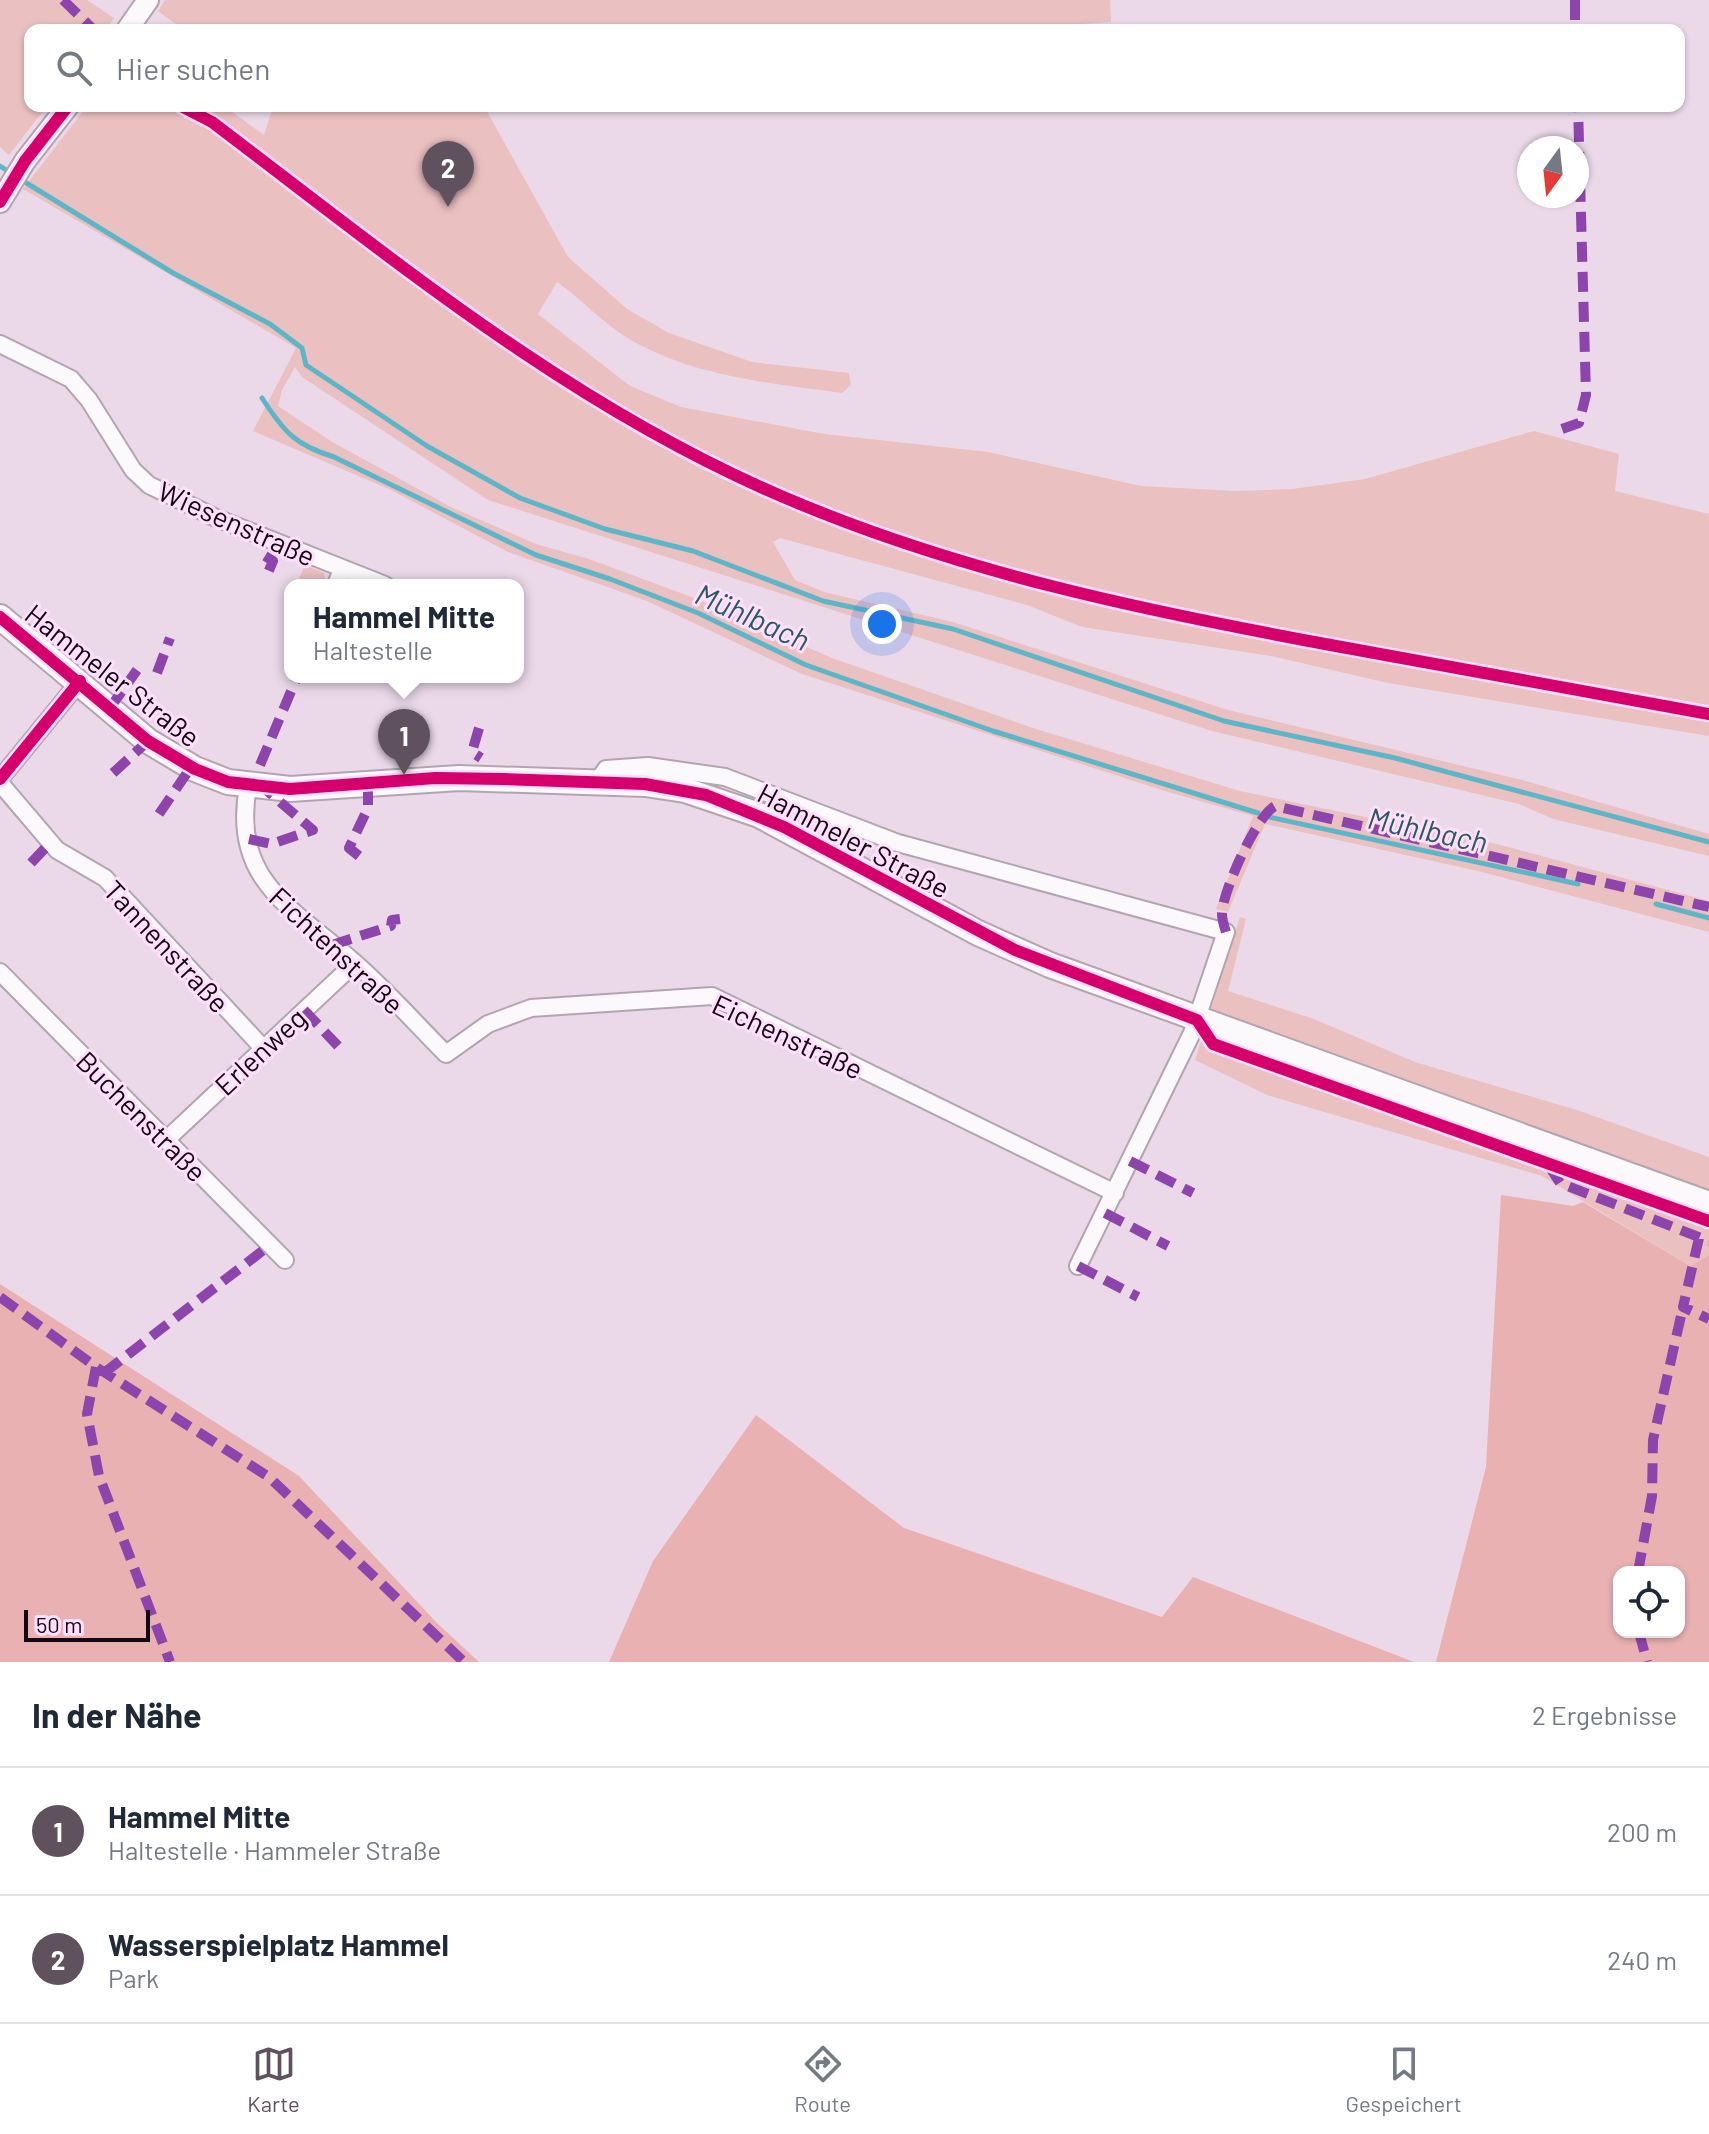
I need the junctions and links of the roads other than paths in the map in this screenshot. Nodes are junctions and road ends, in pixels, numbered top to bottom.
1 (148, 0) edge
2 (131, 24) edge
3 (63, 112) edge
4 (3, 196) edge
5 (0, 344) edge
6 (339, 577) edge
7 (0, 617) edge
8 (80, 681) junction
9 (0, 781) edge
10 (597, 782) junction
11 (248, 787) junction
12 (355, 963) junction
13 (0, 972) edge
14 (1197, 1020) junction
15 (263, 1048) junction
16 (446, 1054) joint
17 (166, 1140) junction
18 (1115, 1193) junction
19 (1709, 1204) edge
20 (285, 1260) dead end
21 (1078, 1266) dead end

1 - 2 street
3 - 4 street
5 - 6 street, Wiesenstraße
7 - 8 main road, Hammeler Straße
8 - 9 street
8 - 11 main road, Hammeler Straße
9 - 15 street, Tannenstraße
10 - 11 main road, Hammeler Straße
10 - 14 main road, Hammeler Straße
10 - 14 street
11 - 12 street, Fichtenstraße
12 - 15 street, Erlenweg
12 - 16 street, Fichtenstraße
13 - 17 street, Buchenstraße
14 - 18 street
14 - 19 main road, Hammeler Straße
15 - 17 street, Erlenweg
16 - 18 street, Eichenstraße
17 - 20 street, Buchenstraße
18 - 21 street

